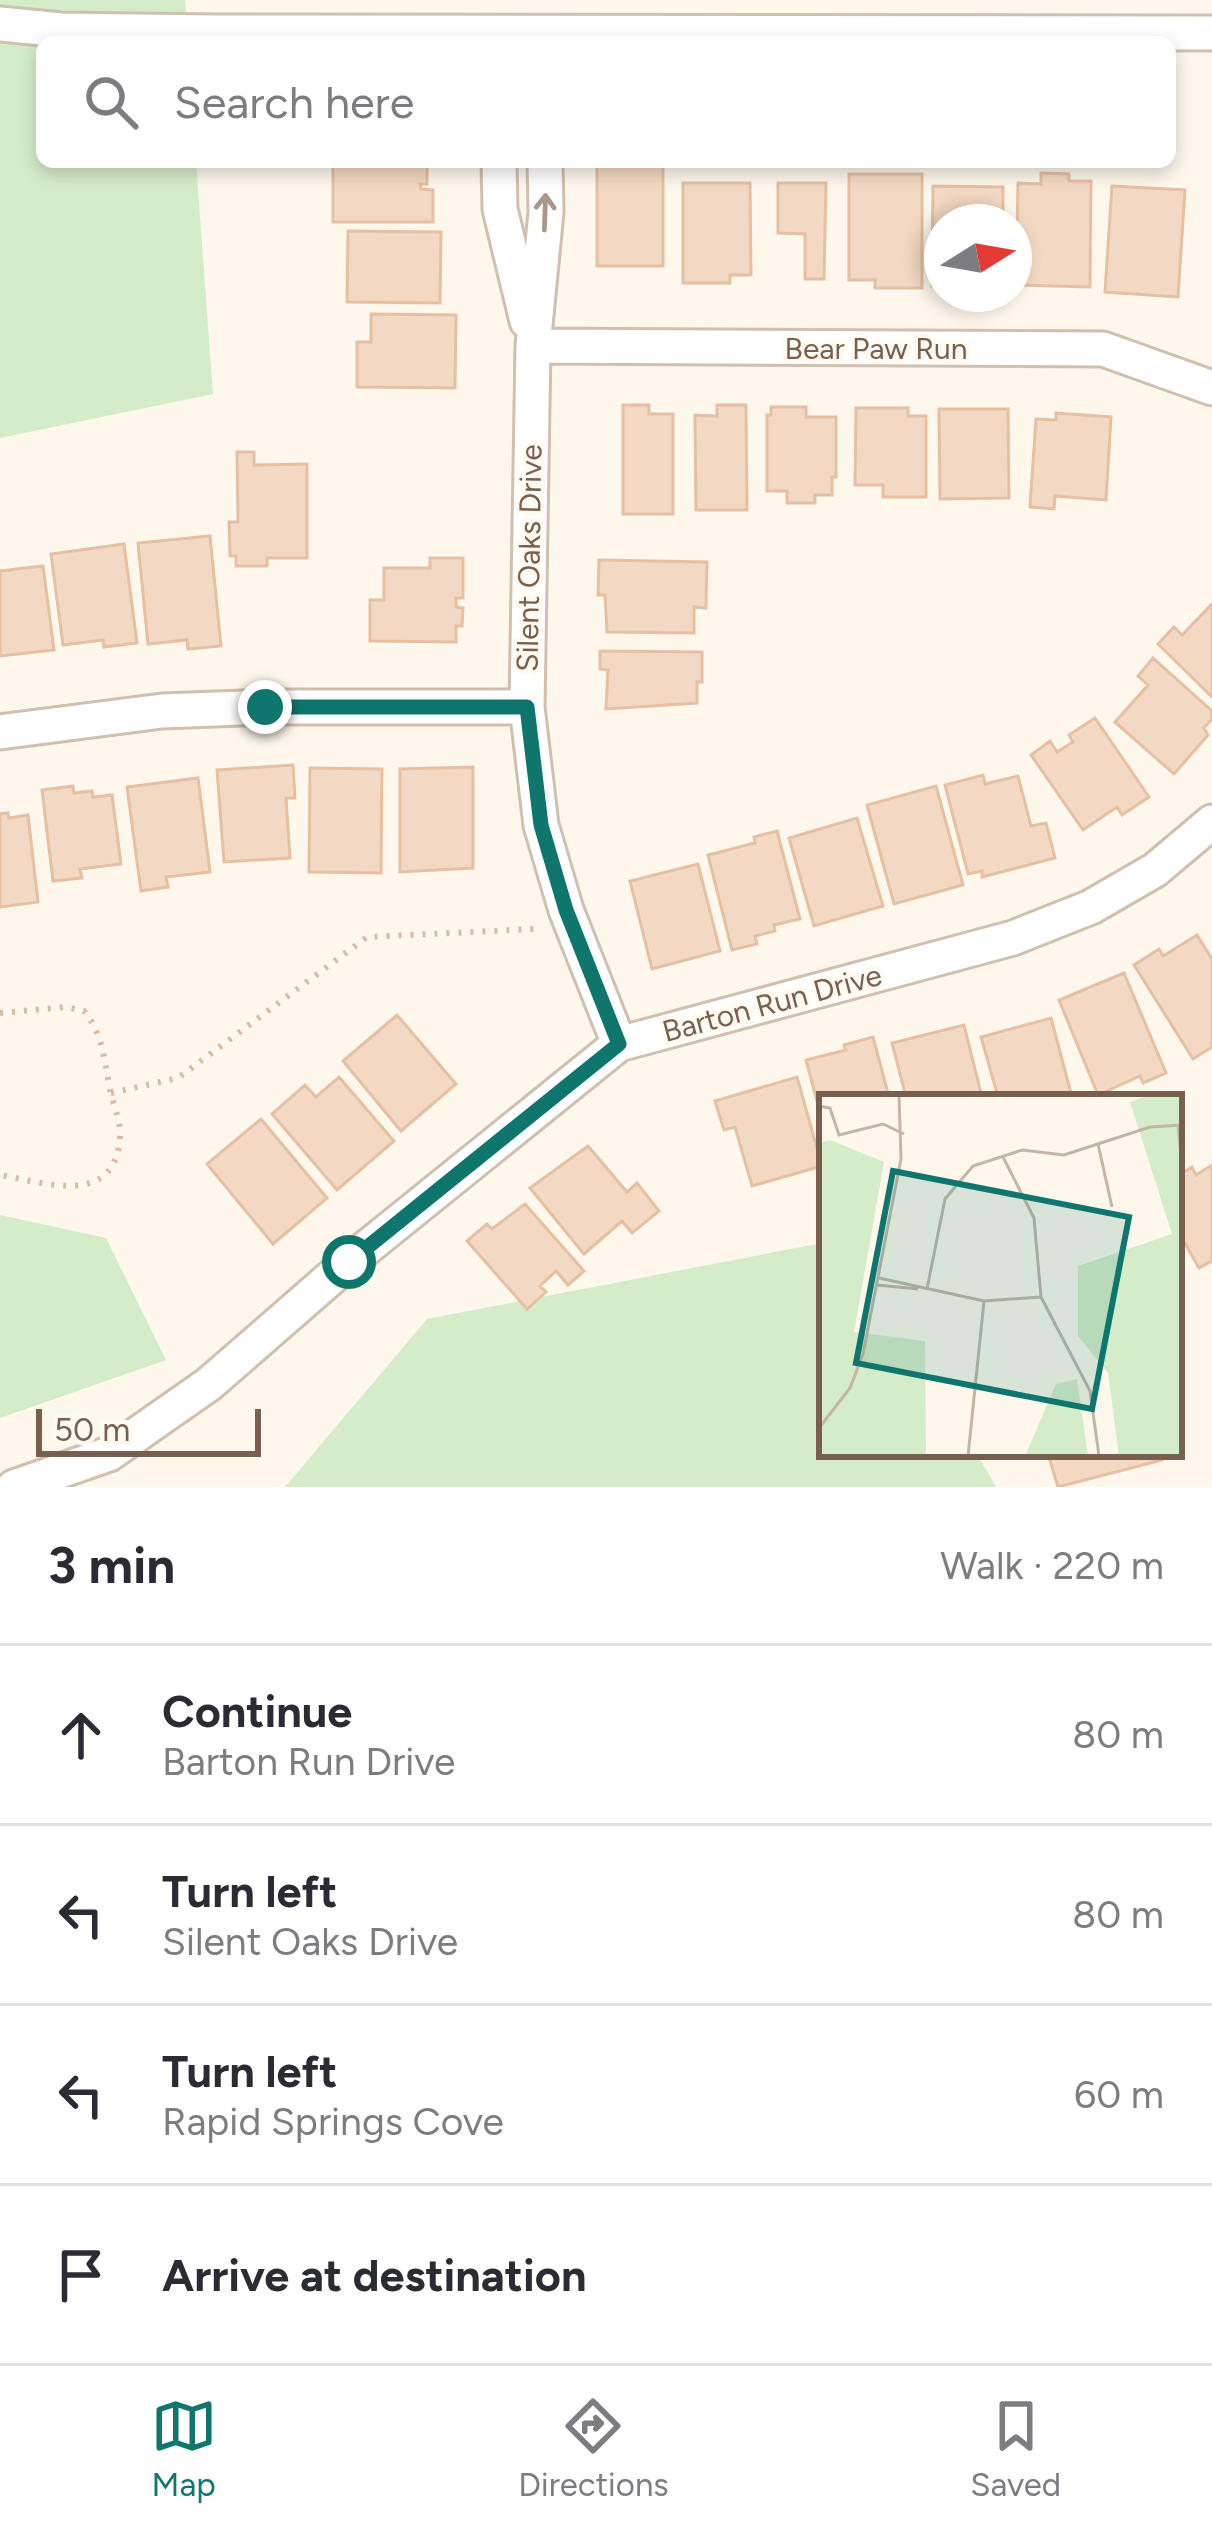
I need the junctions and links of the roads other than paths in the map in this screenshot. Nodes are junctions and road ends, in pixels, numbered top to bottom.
1 (0, 24) edge
2 (1212, 33) edge
3 (496, 36) edge
4 (711, 36) edge
5 (499, 168) edge
6 (545, 168) edge
7 (533, 346) junction
8 (1212, 388) edge
9 (527, 707) junction
10 (0, 732) edge
11 (1212, 822) edge
12 (619, 1044) junction
13 (14, 1487) edge

1 - 3 street
2 - 4 street
5 - 7 street, Silent Oaks Drive
7 -> 6 street, Silent Oaks Drive
7 - 8 street, Bear Paw Run
7 - 9 street, Silent Oaks Drive
9 - 10 street
9 - 12 street, Silent Oaks Drive
11 - 12 street, Barton Run Drive
12 - 13 street, Barton Run Drive

